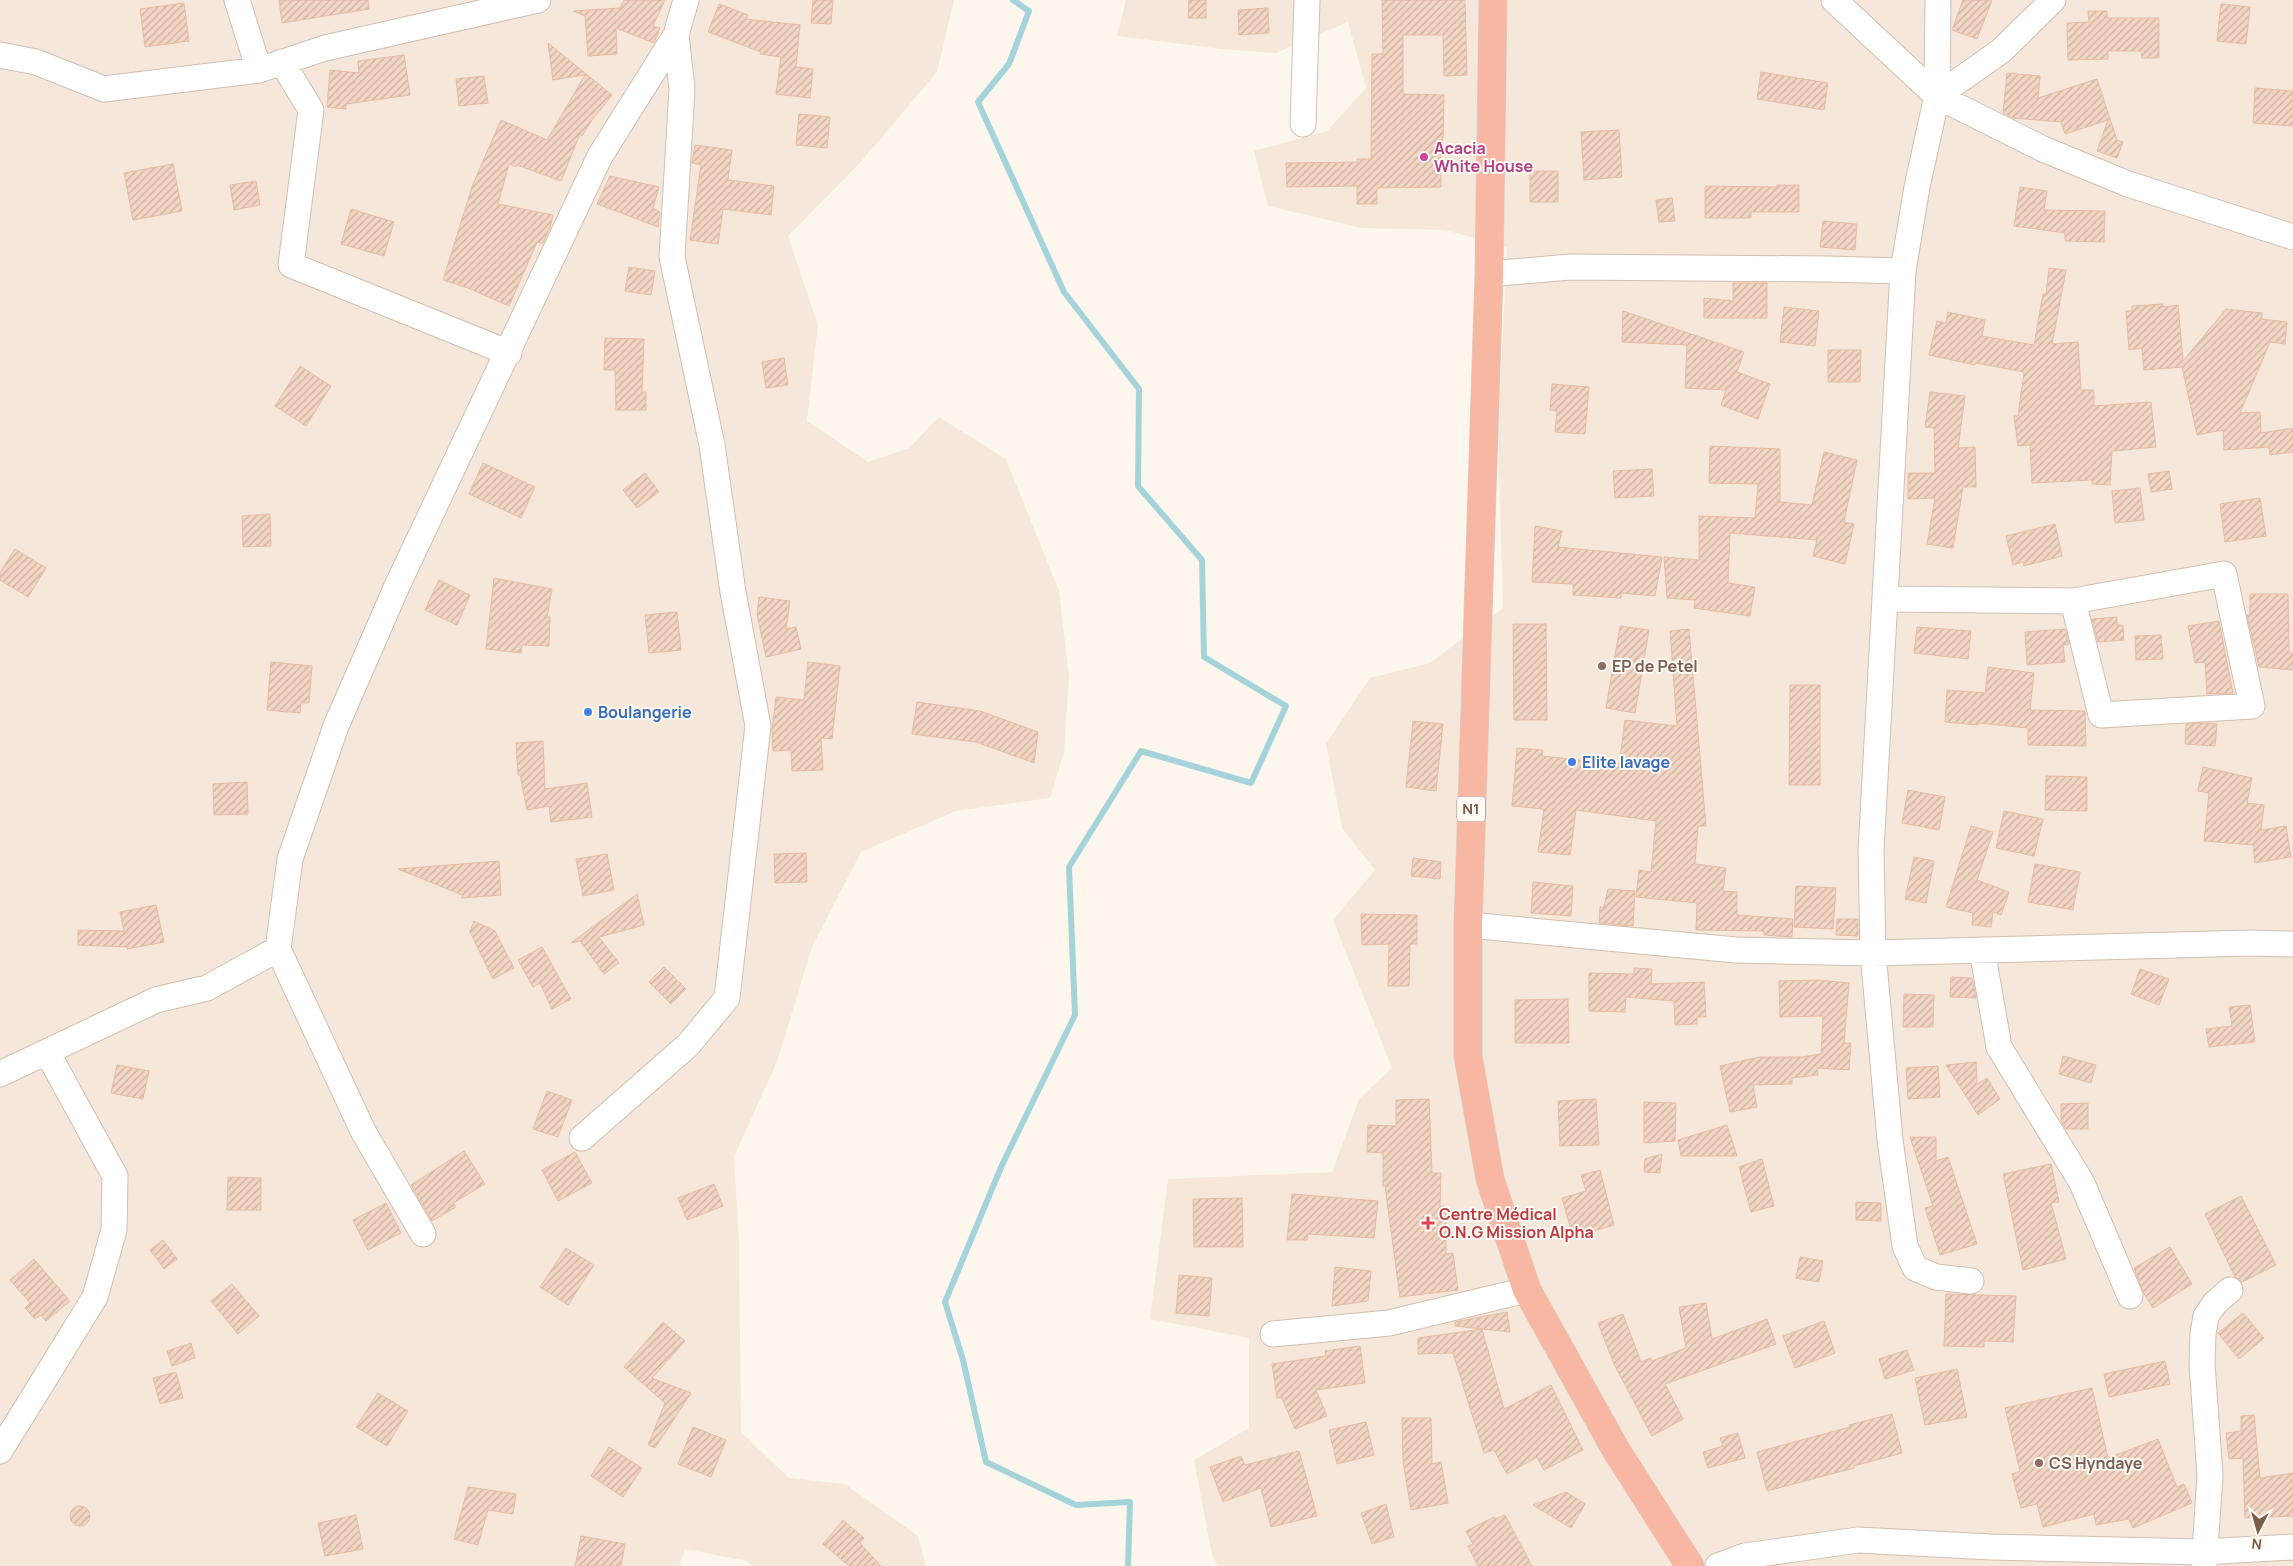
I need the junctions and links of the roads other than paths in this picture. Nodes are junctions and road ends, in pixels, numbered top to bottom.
1 (237, 0) edge
2 (538, 0) edge
3 (686, 0) edge
4 (1307, 0) edge
5 (1493, 0) edge
6 (1834, 0) edge
7 (1938, 0) edge
8 (2052, 0) edge
9 (676, 35) junction
10 (0, 55) edge
11 (270, 66) junction
12 (1937, 96) junction
13 (1304, 124) dead end
14 (2293, 237) edge
15 (1903, 271) junction
16 (1489, 274) junction
17 (509, 352) junction
18 (1886, 599) junction
19 (2074, 601) junction
20 (1468, 926) junction
21 (2293, 944) edge
22 (278, 949) junction
23 (1982, 950) junction
24 (1873, 953) junction
25 (47, 1052) junction
26 (0, 1074) edge
27 (582, 1138) dead end
28 (423, 1234) dead end
29 (1971, 1282) dead end
30 (1527, 1290) junction
31 (2230, 1290) dead end
32 (2130, 1296) dead end
33 (1272, 1334) dead end
34 (0, 1451) edge
35 (2293, 1547) edge
36 (2204, 1559) edge
37 (1690, 1566) edge
38 (1718, 1566) edge

1 - 11 street
2 - 11 street
3 - 9 street
4 - 13 street
5 - 16 highway, N1
6 - 12 street
7 - 12 street
8 - 12 street
9 - 17 street
9 - 27 street
10 - 11 street
11 - 17 street
12 - 14 street
12 - 15 street
15 - 16 street
15 - 18 street
16 - 20 highway, N1
17 - 22 street
18 - 19 street
18 - 24 street
19 - 19 street
20 - 24 street
20 - 30 highway, N1
21 - 23 street
22 - 25 street
22 - 28 street
23 - 24 street
23 - 32 street
24 - 29 street
25 - 26 street
25 - 34 street
30 - 33 street
30 - 37 highway, N1
31 - 36 street
35 - 36 street
36 - 38 street

